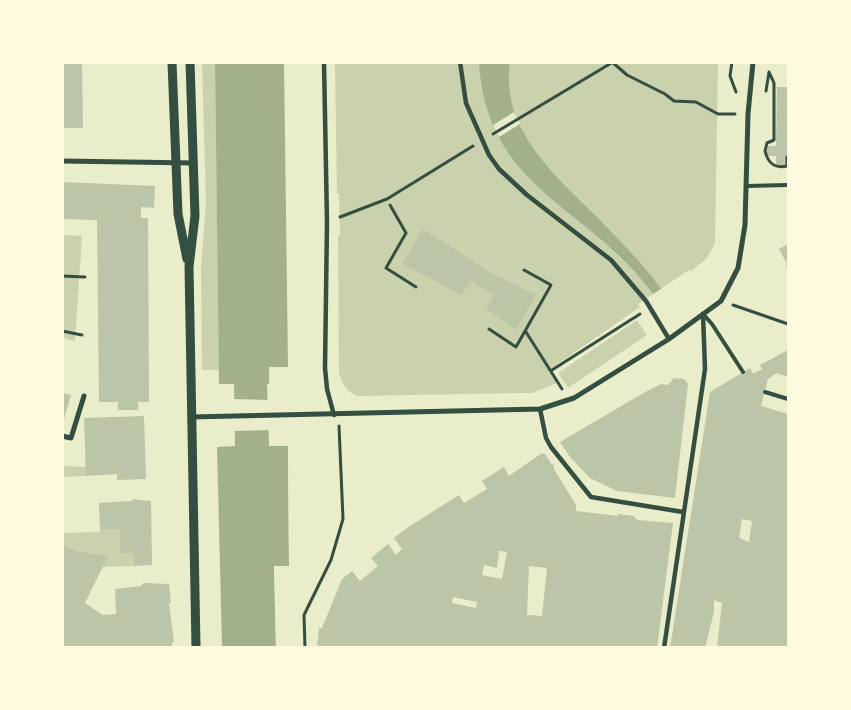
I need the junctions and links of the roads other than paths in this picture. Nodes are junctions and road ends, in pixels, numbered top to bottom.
1 (172, 62) edge
2 (190, 62) edge
3 (324, 62) edge
4 (460, 62) edge
5 (753, 62) edge
6 (62, 161) edge
7 (176, 163) junction
8 (194, 163) junction
9 (788, 185) edge
10 (746, 186) junction
11 (189, 267) junction
12 (703, 314) junction
13 (669, 339) junction
14 (743, 372) dead end
15 (765, 392) dead end
16 (84, 396) dead end
17 (788, 399) edge
18 (540, 409) junction
19 (334, 415) junction
20 (191, 416) junction
21 (62, 436) edge
22 (682, 512) junction
23 (196, 648) edge
24 (664, 648) edge

1 - 7 street
2 - 8 street
3 - 19 street
4 - 13 street
5 - 10 street
6 - 7 street
7 - 8 street
7 - 11 street
8 - 11 street
9 - 10 lane
10 - 12 street
11 - 20 street
12 - 13 street
12 - 14 lane
12 - 22 street
13 - 18 street
15 - 17 lane
16 - 21 street
18 - 19 street
18 - 22 street
19 - 20 street
20 - 23 street
22 - 24 street

